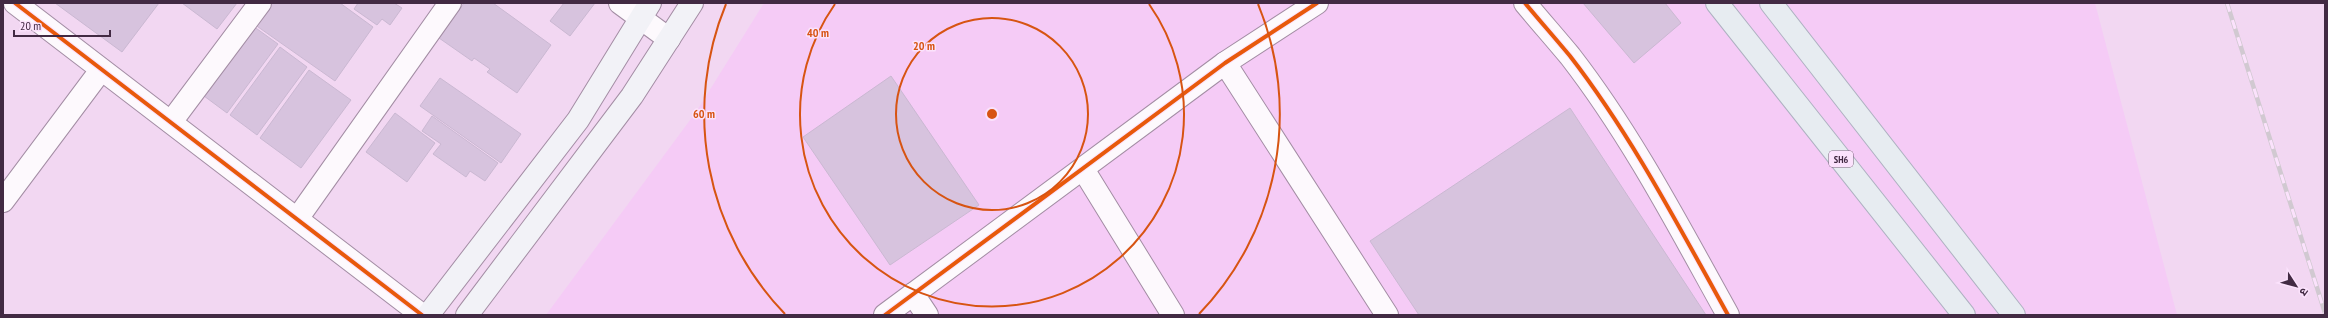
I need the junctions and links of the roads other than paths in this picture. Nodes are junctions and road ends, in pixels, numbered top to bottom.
1 (15, 3) edge
2 (260, 3) edge
3 (450, 3) edge
4 (620, 3) edge
5 (692, 3) edge
6 (1317, 3) edge
7 (1525, 3) edge
8 (1717, 3) edge
9 (1771, 3) edge
10 (646, 11) edge
11 (669, 39) junction
12 (1225, 63) junction
13 (101, 70) junction
14 (171, 122) junction
15 (1083, 169) junction
16 (3, 202) edge
17 (297, 219) junction
18 (913, 294) junction
19 (422, 315) edge
20 (428, 315) edge
21 (467, 315) edge
22 (885, 315) edge
23 (927, 315) edge
24 (1173, 315) edge
25 (1387, 315) edge
26 (1728, 315) edge
27 (1964, 315) edge
28 (2014, 315) edge

1 - 13 street
2 - 14 street
3 - 17 street
4 - 10 street
5 - 11 main road
6 - 12 street
7 - 26 street
8 - 27 main road, SH6
9 - 28 main road
10 - 11 street
10 - 20 main road
11 - 21 main road
12 - 15 street
12 - 25 street
13 - 14 street
13 - 16 street
14 - 17 street
15 - 18 street
15 - 24 street
17 - 19 street
18 - 22 street
18 - 23 street

